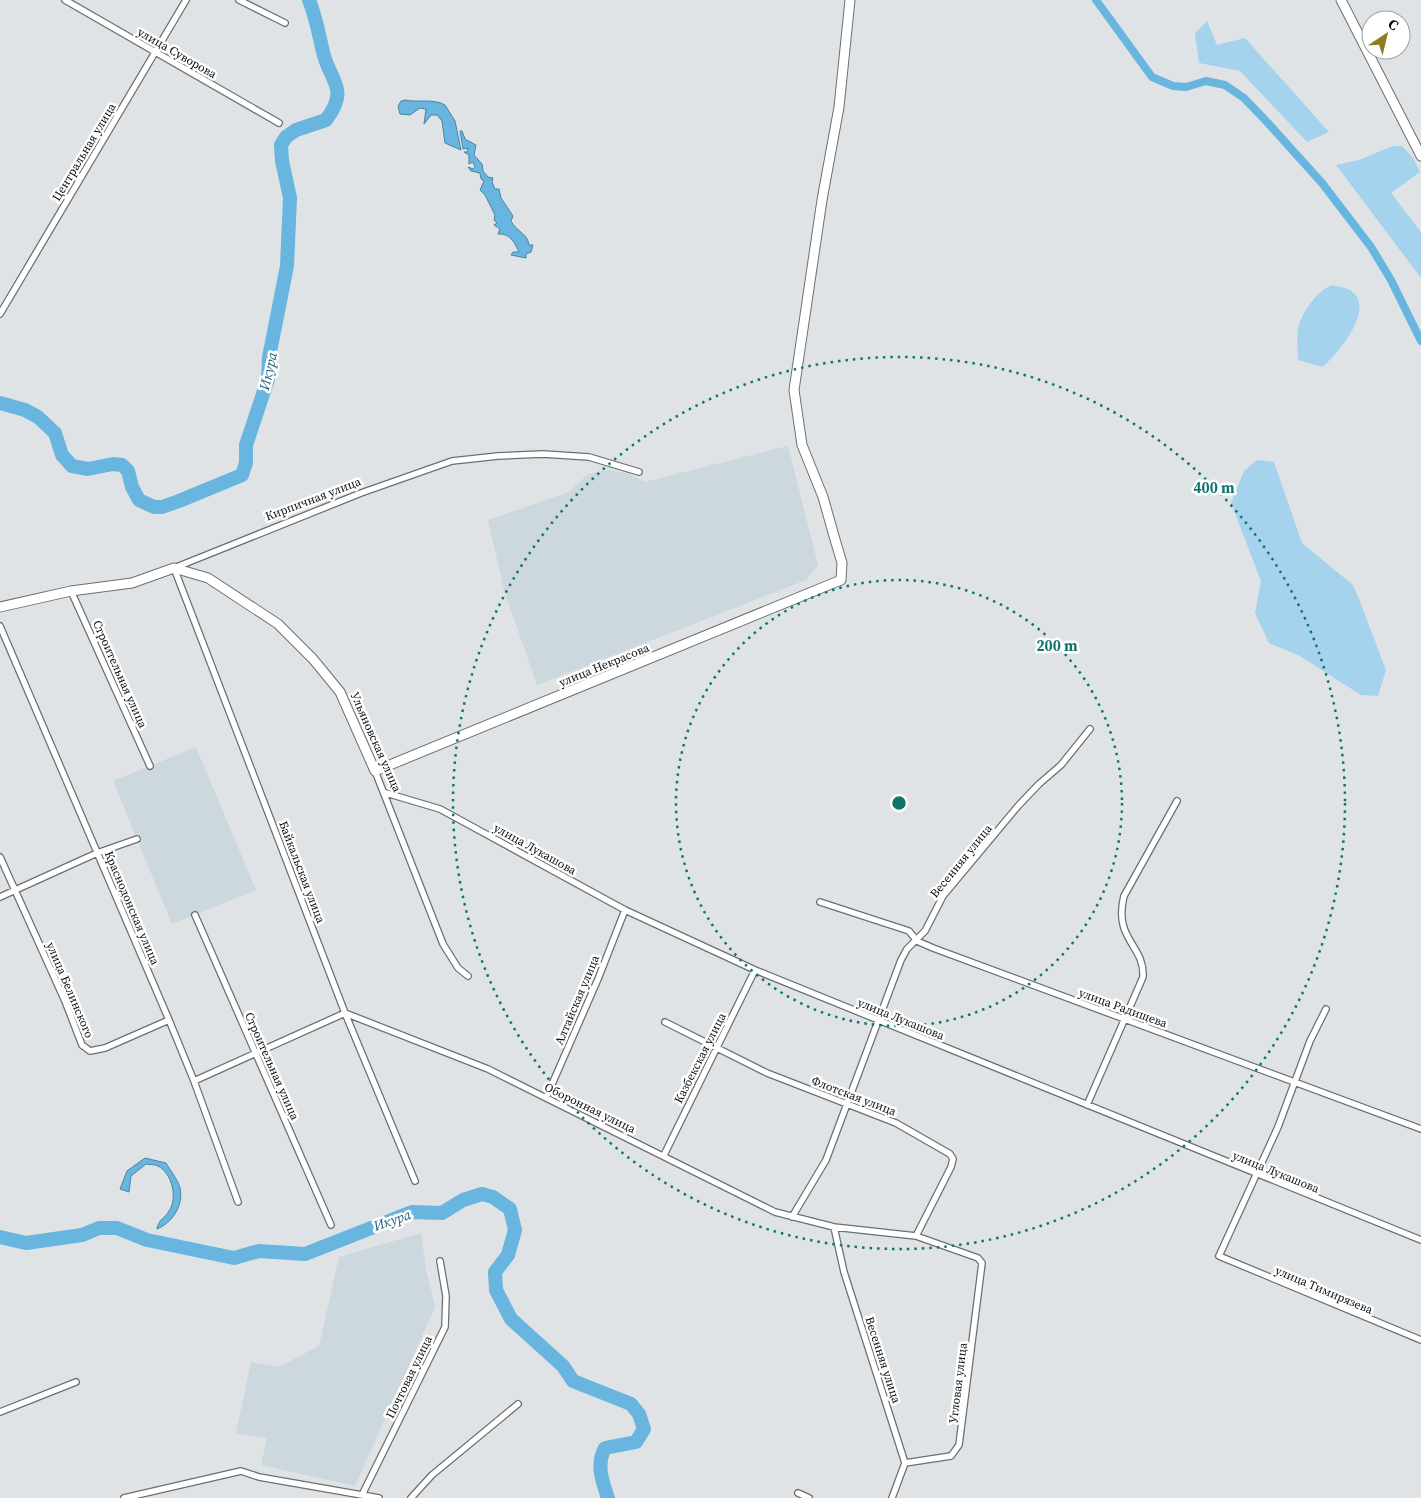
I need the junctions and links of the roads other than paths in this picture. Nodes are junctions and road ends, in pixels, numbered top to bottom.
1 (65, 0) edge
2 (186, 0) edge
3 (240, 0) edge
4 (850, 0) edge
5 (1341, 0) edge
6 (285, 23) dead end
7 (155, 52) junction
8 (279, 123) dead end
9 (1421, 156) edge
10 (0, 314) edge
11 (639, 472) dead end
12 (174, 568) junction
13 (71, 591) junction
14 (0, 607) edge
15 (0, 626) edge
16 (1090, 729) dead end
17 (150, 766) dead end
18 (375, 770) junction
19 (386, 793) junction
20 (1177, 801) dead end
21 (137, 839) dead end
22 (97, 853) junction
23 (0, 858) edge
24 (15, 891) junction
25 (0, 897) edge
26 (820, 902) dead end
27 (625, 910) junction
28 (195, 914) dead end
29 (917, 941) junction
30 (755, 970) junction
31 (468, 976) dead end
32 (1326, 1009) dead end
33 (346, 1013) junction
34 (169, 1020) junction
35 (1126, 1020) junction
36 (878, 1021) junction
37 (665, 1022) dead end
38 (717, 1046) junction
39 (256, 1053) junction
40 (194, 1081) junction
41 (1296, 1082) junction
42 (546, 1098) junction
43 (848, 1106) junction
44 (1087, 1106) junction
45 (1421, 1129) edge
46 (664, 1155) junction
47 (1256, 1175) junction
48 (415, 1180) dead end
49 (238, 1202) dead end
50 (792, 1217) junction
51 (331, 1225) dead end
52 (834, 1227) junction
53 (916, 1236) junction
54 (1421, 1240) edge
55 (440, 1261) dead end
56 (982, 1263) joint
57 (1421, 1340) edge
58 (76, 1382) dead end
59 (518, 1404) dead end
60 (0, 1412) edge
61 (905, 1463) junction
62 (798, 1493) dead end
63 (362, 1495) junction
64 (124, 1498) edge
65 (379, 1498) edge
66 (411, 1498) edge
67 (808, 1498) edge
68 (892, 1498) edge

1 - 7 street, улица Суворова
2 - 7 street, Центральная улица
3 - 6 street
4 - 18 street, улица Некрасова
5 - 9 street
7 - 8 street, улица Суворова
7 - 10 street, Центральная улица
11 - 12 street, Кирпичная улица
12 - 13 street, Кирпичная улица
12 - 18 street, Ульяновская улица
12 - 33 street, Байкальская улица
13 - 14 street, Кирпичная улица
13 - 17 street, Строительная улица
15 - 22 street, Краснодонская улица
16 - 29 street, Весенняя улица
18 - 19 street, Ульяновская улица
19 - 27 street, улица Лукашова
19 - 31 street, Ульяновская улица
20 - 35 street
21 - 22 street
22 - 24 street
22 - 34 street, Краснодонская улица
23 - 24 street, улица Белинского
24 - 25 street
24 - 34 street, улица Белинского
26 - 29 street, улица Радищева
27 - 30 street, улица Лукашова
27 - 42 street, Алтайская улица
28 - 39 street, Строительная улица
29 - 35 street, улица Радищева
29 - 36 street, Весенняя улица
30 - 36 street, улица Лукашова
30 - 38 street, Казбекская улица
32 - 41 street
33 - 39 street
33 - 42 street, Оборонная улица
33 - 48 street, Байкальская улица
34 - 40 street, Краснодонская улица
35 - 41 street, улица Радищева
35 - 44 street
36 - 43 street, Весенняя улица
36 - 44 street, улица Лукашова
37 - 38 street, Флотская улица
38 - 43 street, Флотская улица
38 - 46 street, Казбекская улица
39 - 40 street
39 - 51 street, Строительная улица
40 - 49 street, Краснодонская улица
41 - 45 street, улица Радищева
41 - 47 street
42 - 46 street, Оборонная улица
43 - 50 street, Весенняя улица
43 - 53 street, Флотская улица
44 - 47 street, улица Лукашова
46 - 50 street, Оборонная улица
47 - 54 street, улица Лукашова
47 - 57 street, улица Тимирязева
50 - 52 street, Оборонная улица
52 - 53 street, Оборонная улица
52 - 61 street, Весенняя улица
53 - 56 street, Оборонная улица
55 - 63 street, Почтовая улица
56 - 61 street, Угловая улица
58 - 60 street
59 - 66 street
61 - 68 street
62 - 67 street
63 - 64 street
63 - 65 street

